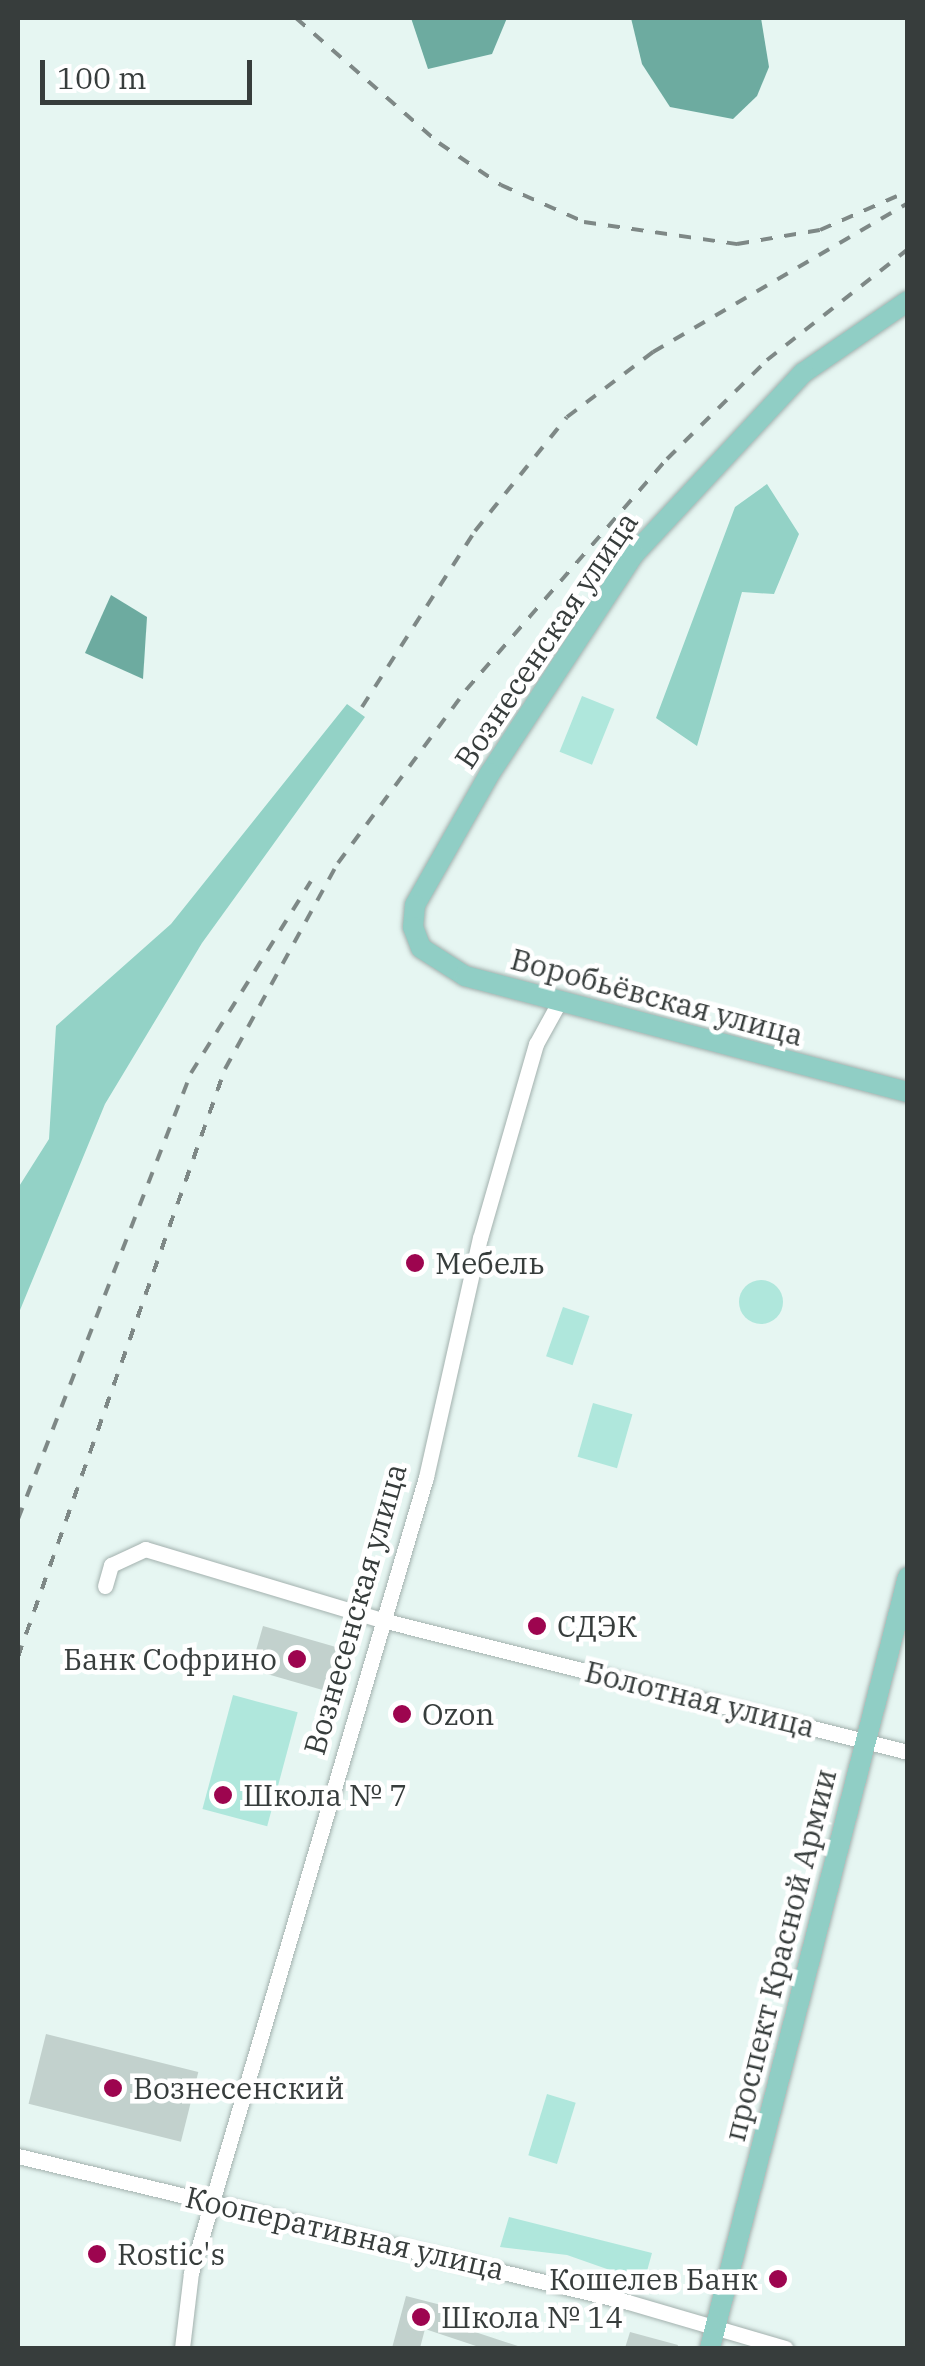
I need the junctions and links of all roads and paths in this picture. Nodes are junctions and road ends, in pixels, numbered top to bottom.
1 (908, 301) edge
2 (414, 927) joint
3 (557, 1006) junction
4 (908, 1092) edge
5 (908, 1577) edge
6 (105, 1586) dead end
7 (382, 1620) junction
8 (864, 1741) junction
9 (908, 1752) edge
10 (18, 2156) edge
11 (214, 2198) junction
12 (715, 2324) junction
13 (182, 2348) edge
14 (710, 2348) edge
15 (786, 2348) edge

1 - 2 main road, Вознесенская улица
2 - 3 main road, Воробьёвская улица
3 - 4 main road, Воробьёвская улица
3 - 7 street, Вознесенская улица
5 - 8 main road, проспект Красной Армии
6 - 7 street, Болотная улица
7 - 8 street, Болотная улица
7 - 11 street, Вознесенская улица
8 - 9 street, Болотная улица
8 - 12 main road, проспект Красной Армии
10 - 11 street, Кооперативная улица
11 - 12 street, Кооперативная улица
11 - 13 street, Вознесенская улица
12 - 14 main road, проспект Красной Армии
12 - 15 street, Кооперативная улица

